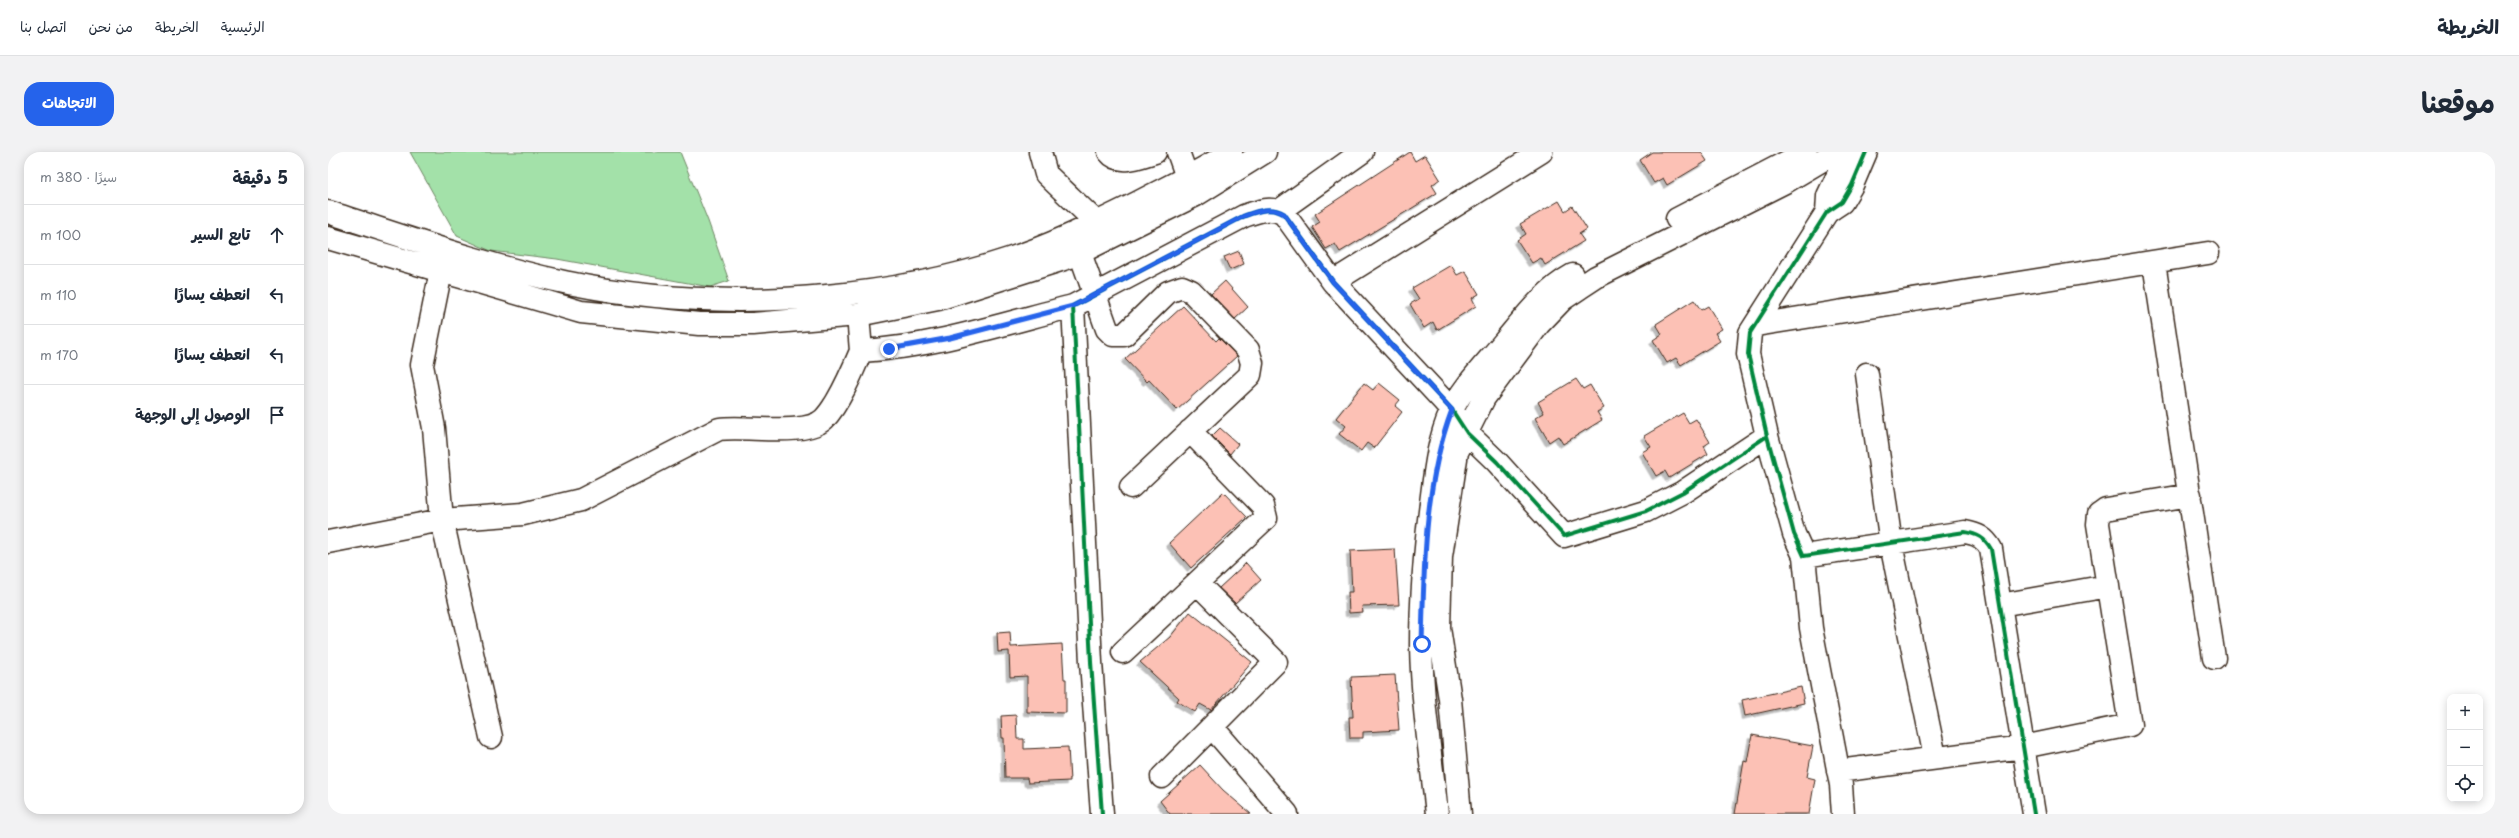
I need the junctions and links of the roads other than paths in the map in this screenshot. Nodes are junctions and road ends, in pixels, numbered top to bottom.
1 (1040, 152) edge
2 (1109, 152) edge
3 (1155, 152) edge
4 (1178, 152) edge
5 (1231, 152) edge
6 (1265, 152) edge
7 (1362, 152) edge
8 (1541, 152) edge
9 (1806, 152) edge
10 (1836, 152) edge
11 (1849, 152) edge
12 (1866, 152) edge
13 (1187, 178) junction
14 (1279, 211) junction
15 (328, 212) edge
16 (1827, 212) junction
17 (1097, 223) junction
18 (328, 238) edge
19 (1080, 253) junction
20 (2208, 253) dead end
21 (2154, 263) junction
22 (441, 271) junction
23 (1333, 282) junction
24 (1095, 295) junction
25 (1073, 306) junction
26 (858, 315) junction
27 (1756, 325) junction
28 (861, 351) junction
29 (1867, 374) dead end
30 (1452, 410) junction
31 (1190, 431) junction
32 (1466, 433) junction
33 (1767, 436) junction
34 (1131, 487) dead end
35 (2190, 495) junction
36 (442, 520) junction
37 (328, 542) edge
38 (1892, 544) junction
39 (1804, 556) junction
40 (1197, 583) junction
41 (2108, 586) junction
42 (2000, 605) junction
43 (1123, 652) dead end
44 (2214, 658) dead end
45 (1212, 727) junction
46 (491, 737) dead end
47 (2023, 747) junction
48 (1935, 757) junction
49 (1838, 771) junction
50 (1162, 777) dead end
51 (1102, 814) edge
52 (1287, 814) edge
53 (1437, 814) edge
54 (1460, 814) edge
55 (1843, 814) edge
56 (2034, 814) edge

1 - 17 main road
2 - 3 main road
4 - 13 main road
5 - 13 main road
6 - 19 main road
7 - 14 main road
8 - 23 main road
9 - 30 main road
10 - 32 main road
11 - 16 main road
12 - 16 main road
13 - 17 main road
14 - 23 main road
14 - 24 main road
15 - 17 main road
16 - 27 main road
18 - 22 main road
19 - 24 main road
19 - 26 main road
20 - 21 main road
21 - 27 main road
21 - 35 main road
22 - 26 main road
22 - 36 main road
23 - 30 main road
24 - 25 main road
24 - 31 main road
25 - 28 main road
25 - 51 main road
26 - 28 main road
27 - 33 main road
28 - 36 main road
29 - 38 main road
30 - 32 main road
30 - 53 main road
31 - 34 main road
31 - 40 main road
32 - 33 main road
32 - 54 main road
33 - 39 main road
35 - 41 main road
35 - 44 main road
36 - 37 main road
36 - 46 main road
38 - 39 main road
38 - 42 main road
38 - 48 main road
39 - 49 main road
40 - 43 main road
40 - 45 main road
41 - 42 main road
41 - 47 main road
42 - 47 main road
45 - 50 main road
45 - 52 main road
47 - 48 main road
47 - 56 main road
48 - 49 main road
49 - 55 main road

